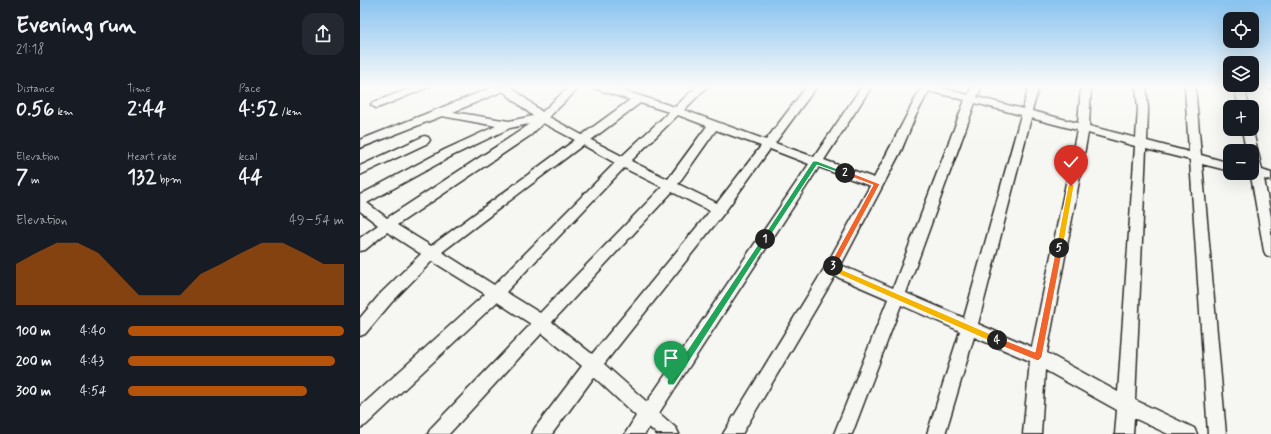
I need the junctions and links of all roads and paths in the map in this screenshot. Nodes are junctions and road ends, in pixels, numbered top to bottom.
1 (456, 106) edge
2 (528, 106) edge
3 (554, 106) edge
4 (621, 106) edge
5 (661, 106) edge
6 (681, 106) edge
7 (797, 106) edge
8 (853, 106) edge
9 (916, 106) edge
10 (968, 106) edge
11 (999, 106) edge
12 (1027, 106) edge
13 (1084, 106) edge
14 (1143, 106) edge
15 (1192, 106) edge
16 (676, 111) junction
17 (441, 113) junction
18 (1025, 113) junction
19 (542, 118) junction
20 (508, 125) junction
21 (714, 125) junction
22 (1082, 128) junction
23 (527, 132) junction
24 (424, 140) dead end
25 (583, 140) junction
26 (360, 144) edge
27 (768, 144) junction
28 (1141, 144) junction
29 (1196, 159) junction
30 (622, 162) junction
31 (815, 162) junction
32 (1223, 165) edge
33 (360, 171) edge
34 (1259, 174) edge
35 (1271, 177) edge
36 (1256, 180) edge
37 (877, 184) junction
38 (671, 185) junction
39 (360, 202) edge
40 (719, 210) junction
41 (387, 225) junction
42 (360, 246) edge
43 (1271, 251) edge
44 (432, 252) junction
45 (832, 268) junction
46 (496, 292) junction
47 (896, 296) junction
48 (540, 322) junction
49 (969, 328) junction
50 (360, 329) edge
51 (1038, 357) junction
52 (593, 366) junction
53 (1125, 405) junction
54 (649, 413) junction
55 (360, 419) edge
56 (437, 434) edge
57 (540, 434) edge
58 (634, 434) edge
59 (670, 434) edge
60 (732, 434) edge
61 (842, 434) edge
62 (936, 434) edge
63 (1032, 434) edge
64 (1124, 434) edge
65 (1188, 434) edge
66 (1217, 434) edge

1 - 17 street
2 - 19 street
3 - 19 street
4 - 25 street
5 - 16 street
6 - 16 street
7 - 27 street
8 - 31 street
9 - 37 street
10 - 47 street
11 - 18 street
12 - 18 street
13 - 22 street
14 - 28 street
15 - 29 street
16 - 21 street
16 - 30 street
17 - 20 street
17 - 26 street
18 - 22 street
18 - 49 street
19 - 20 street
19 - 23 street
19 - 25 street
20 - 23 street
20 - 39 street
21 - 27 street
21 - 38 street
22 - 28 street
22 - 51 street
23 - 41 street
24 - 33 street
25 - 30 street
25 - 44 street
27 - 31 street
27 - 40 street
28 - 29 street
28 - 53 street
29 - 32 street
29 - 66 street
30 - 38 street
30 - 46 street
31 - 37 street
31 - 54 street
34 - 35 street
36 - 43 street
37 - 45 street
38 - 40 street
38 - 48 street
39 - 41 street
40 - 52 street
41 - 42 street
41 - 44 street
44 - 46 street
44 - 50 street
45 - 47 street
45 - 60 street
46 - 48 street
46 - 55 street
47 - 49 street
47 - 61 street
48 - 52 street
48 - 56 street
49 - 51 street
49 - 62 street
51 - 53 street
51 - 63 street
52 - 54 street
52 - 57 street
53 - 64 street
53 - 65 street
54 - 58 street
54 - 59 street

